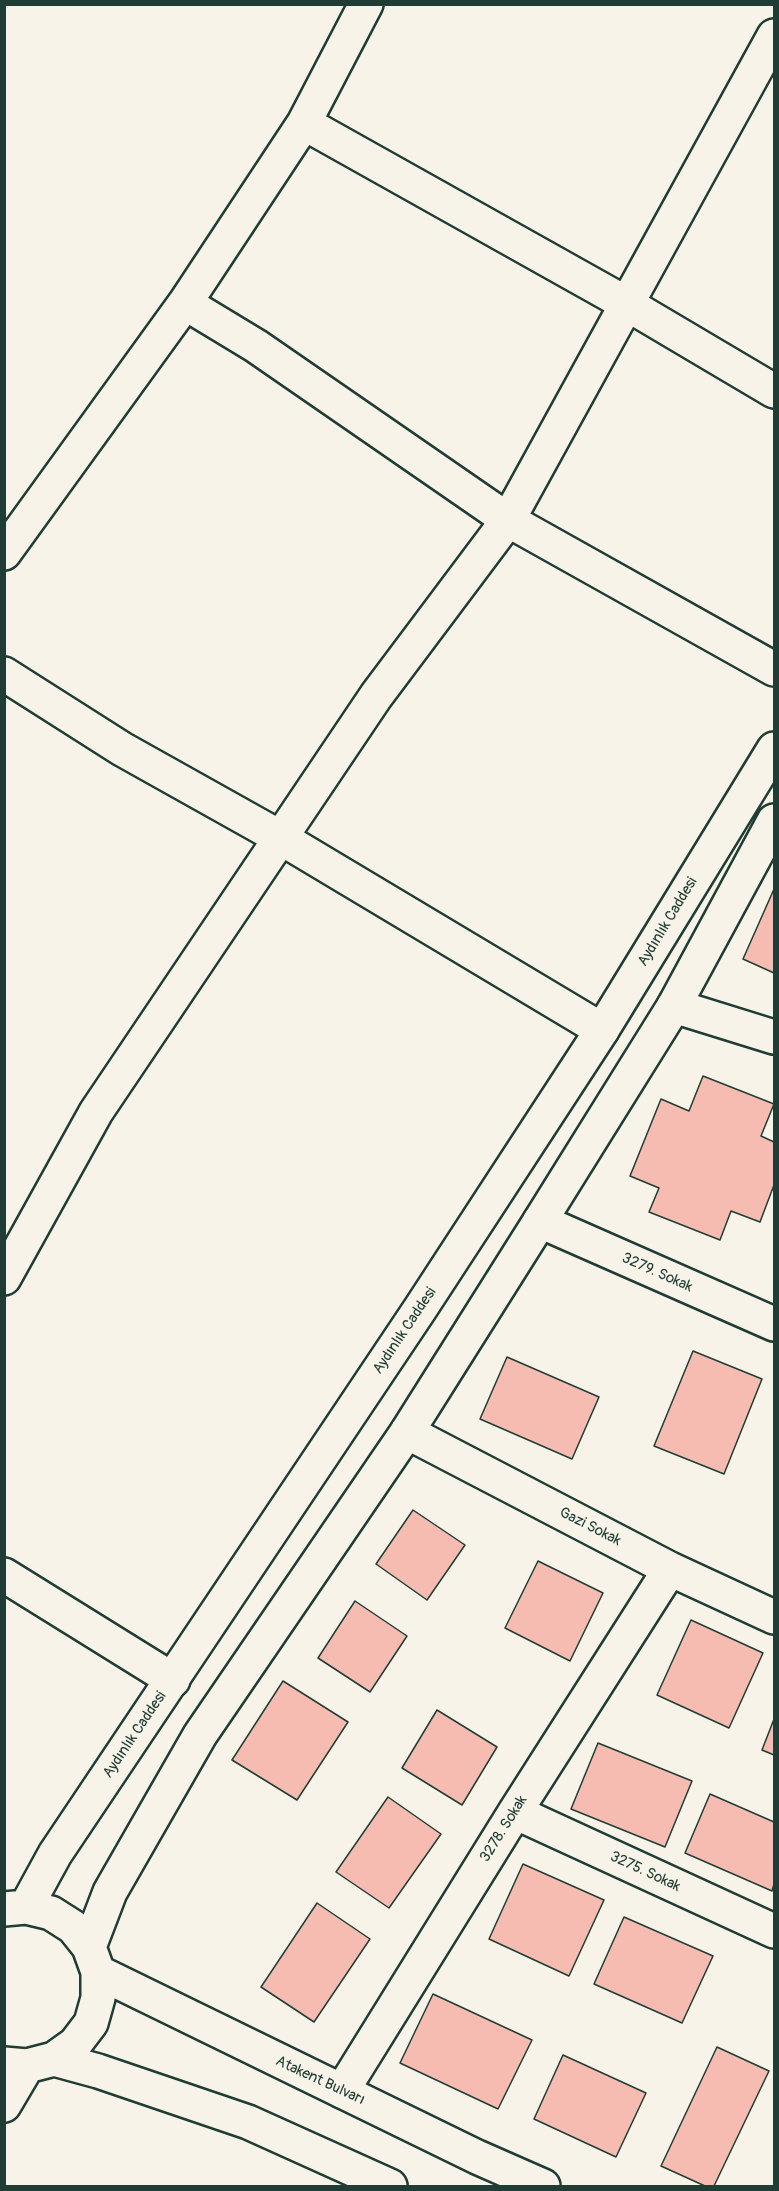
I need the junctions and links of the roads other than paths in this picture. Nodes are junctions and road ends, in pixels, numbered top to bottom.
1 (366, 4) edge
2 (774, 36) edge
3 (304, 123) junction
4 (185, 303) junction
5 (627, 304) junction
6 (774, 391) edge
7 (508, 520) junction
8 (4, 553) edge
9 (774, 669) edge
10 (4, 674) edge
11 (774, 748) edge
12 (774, 821) edge
13 (281, 838) junction
14 (674, 1006) junction
15 (602, 1030) junction
16 (774, 1037) edge
17 (540, 1221) junction
18 (4, 1278) edge
19 (774, 1324) edge
20 (407, 1432) junction
21 (670, 1569) junction
22 (4, 1575) edge
23 (774, 1617) edge
24 (173, 1680) junction
25 (515, 1812) junction
26 (15, 1908) edge
27 (774, 1931) edge
28 (94, 1960) junction
29 (28, 2063) edge
30 (342, 2091) junction
31 (4, 2105) edge
32 (390, 2187) edge
33 (543, 2187) edge

1 - 3 street
2 - 5 street
3 - 4 street
3 - 5 street
4 - 7 street
4 - 8 street
5 - 6 street
5 - 7 street
7 - 9 street
7 - 13 street
10 - 13 street
11 - 15 street, Aydınlık Caddesi
12 - 14 street
13 - 15 street
13 - 18 street
14 - 16 street
14 - 17 street
15 - 24 street, Aydınlık Caddesi
17 - 19 street, 3279. Sokak
17 - 20 street
20 - 21 street, Gazi Sokak
20 - 28 street
21 - 23 street, Gazi Sokak
21 - 25 street, 3278. Sokak
22 - 24 street
24 - 26 street, Aydınlık Caddesi
25 - 27 street, 3275. Sokak
25 - 30 street, 3278. Sokak
26 - 28 street
28 - 29 street
28 - 30 street, Atakent Bulvarı
29 - 31 street
29 - 32 street
30 - 33 street, Atakent Bulvarı

